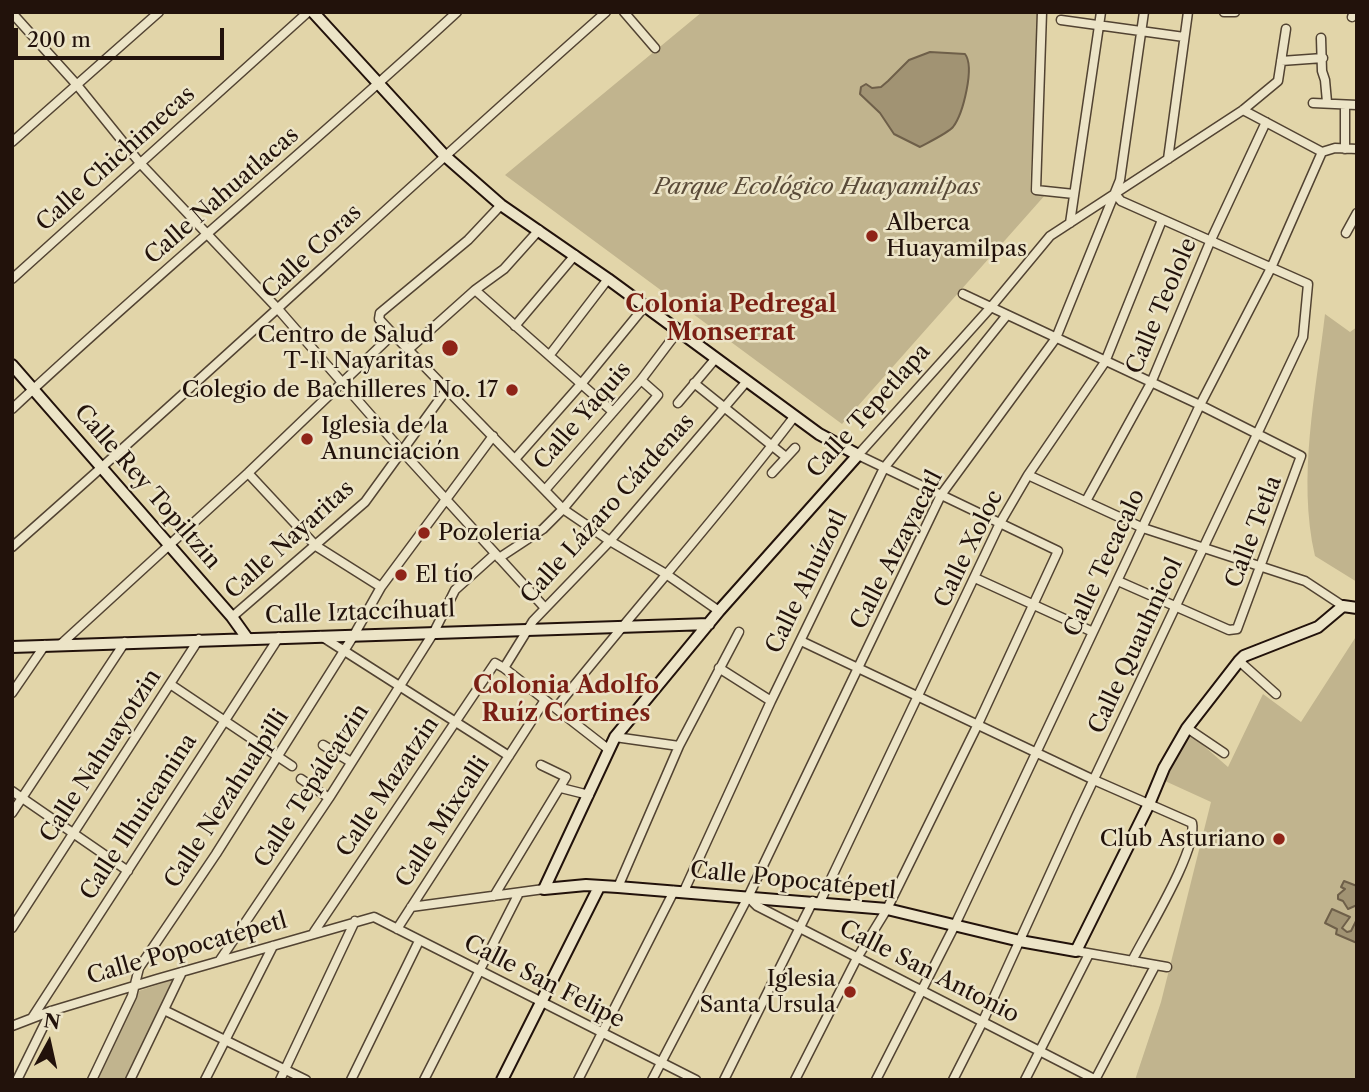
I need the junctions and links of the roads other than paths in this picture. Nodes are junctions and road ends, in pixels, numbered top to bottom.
1 (159, 12) edge
2 (311, 12) edge
3 (457, 12) edge
4 (606, 12) edge
5 (624, 12) edge
6 (1042, 12) edge
7 (1101, 12) edge
8 (1144, 12) edge
9 (1188, 12) edge
10 (1224, 12) edge
11 (1235, 12) edge
12 (12, 13) edge
13 (1060, 20) dead end
14 (1099, 26) junction
15 (1286, 29) dead end
16 (1142, 32) junction
17 (1184, 37) junction
18 (1321, 38) dead end
19 (655, 48) dead end
20 (1323, 58) junction
21 (1281, 61) junction
22 (77, 85) junction
23 (379, 85) junction
24 (1327, 102) junction
25 (1313, 103) dead end
26 (1357, 104) edge
27 (1345, 105) junction
28 (1243, 110) junction
29 (1266, 122) junction
30 (12, 142) edge
31 (1345, 149) junction
32 (1357, 149) edge
33 (1322, 152) junction
34 (444, 155) junction
35 (1168, 159) junction
36 (140, 163) junction
37 (1074, 194) junction
38 (1116, 194) junction
39 (501, 205) junction
40 (1357, 213) edge
41 (1162, 220) junction
42 (1070, 223) junction
43 (539, 230) junction
44 (1346, 233) dead end
45 (207, 234) junction
46 (1210, 242) junction
47 (575, 255) junction
48 (1271, 268) junction
49 (12, 279) edge
50 (608, 279) junction
51 (475, 290) junction
52 (963, 295) dead end
53 (645, 306) junction
54 (991, 307) junction
55 (278, 309) junction
56 (1007, 315) junction
57 (515, 326) junction
58 (679, 333) junction
59 (394, 334) junction
60 (1056, 338) junction
61 (409, 349) junction
62 (552, 352) dead end
63 (716, 358) junction
64 (1105, 362) junction
65 (12, 365) edge
66 (641, 380) junction
67 (747, 381) junction
68 (342, 383) junction
69 (582, 383) junction
70 (694, 383) junction
71 (1151, 383) junction
72 (34, 388) junction
73 (447, 389) junction
74 (678, 403) dead end
75 (1200, 405) junction
76 (724, 407) junction
77 (12, 409) edge
78 (613, 412) junction
79 (794, 417) junction
80 (1259, 434) junction
81 (493, 436) junction
82 (772, 445) junction
83 (795, 448) dead end
84 (401, 450) junction
85 (858, 455) junction
86 (786, 457) junction
87 (515, 459) junction
88 (102, 468) junction
89 (884, 468) junction
90 (248, 473) junction
91 (772, 473) dead end
92 (1028, 475) junction
93 (545, 490) junction
94 (941, 495) junction
95 (446, 499) junction
96 (1086, 501) junction
97 (563, 509) junction
98 (1000, 523) junction
99 (1143, 528) junction
100 (611, 541) junction
101 (168, 544) junction
102 (316, 546) junction
103 (12, 547) edge
104 (1204, 548) junction
105 (497, 556) junction
106 (1261, 567) junction
107 (666, 573) junction
108 (975, 578) junction
109 (1118, 581) junction
110 (381, 587) junction
111 (1033, 604) junction
112 (1343, 606) junction
113 (1177, 607) junction
114 (545, 608) junction
115 (1357, 608) edge
116 (719, 611) junction
117 (232, 617) junction
118 (709, 624) junction
119 (620, 628) junction
120 (529, 630) junction
121 (434, 632) junction
122 (739, 632) dead end
123 (1093, 632) junction
124 (354, 635) junction
125 (321, 636) junction
126 (279, 637) junction
127 (247, 638) junction
128 (198, 639) junction
129 (801, 641) junction
130 (125, 642) junction
131 (45, 645) junction
132 (60, 645) junction
133 (12, 647) edge
134 (344, 651) junction
135 (1239, 661) junction
136 (504, 668) junction
137 (719, 668) junction
138 (859, 668) junction
139 (170, 684) junction
140 (400, 686) junction
141 (12, 693) edge
142 (1276, 694) dead end
143 (918, 695) junction
144 (545, 700) junction
145 (771, 701) junction
146 (556, 708) junction
147 (224, 720) junction
148 (454, 721) junction
149 (978, 724) junction
150 (1187, 729) junction
151 (615, 737) junction
152 (323, 745) dead end
153 (679, 746) junction
154 (608, 749) junction
155 (1036, 752) junction
156 (1224, 753) dead end
157 (278, 756) junction
158 (509, 756) junction
159 (352, 762) junction
160 (541, 765) dead end
161 (292, 766) dead end
162 (301, 779) dead end
163 (1094, 780) junction
164 (561, 788) junction
165 (12, 791) edge
166 (589, 796) junction
167 (22, 798) junction
168 (329, 798) junction
169 (1149, 804) junction
170 (12, 813) edge
171 (74, 834) junction
172 (128, 871) junction
173 (599, 887) junction
174 (618, 887) junction
175 (544, 889) junction
176 (679, 891) junction
177 (519, 893) junction
178 (494, 896) junction
179 (748, 897) junction
180 (817, 902) junction
181 (411, 907) junction
182 (887, 909) junction
183 (374, 917) joint
184 (355, 921) junction
185 (954, 927) junction
186 (12, 928) edge
187 (800, 928) junction
188 (397, 929) junction
189 (314, 932) junction
190 (419, 941) junction
191 (1020, 942) junction
192 (274, 946) junction
193 (1076, 951) junction
194 (1088, 954) junction
195 (857, 958) junction
196 (220, 960) junction
197 (1132, 961) junction
198 (1155, 966) junction
199 (1167, 967) dead end
200 (478, 970) junction
201 (182, 972) junction
202 (136, 985) junction
203 (921, 990) junction
204 (541, 1002) junction
205 (164, 1010) junction
206 (51, 1011) junction
207 (32, 1018) junction
208 (983, 1021) junction
209 (12, 1026) edge
210 (602, 1032) junction
211 (225, 1040) junction
212 (1040, 1049) junction
213 (661, 1062) junction
214 (285, 1069) junction
215 (1096, 1079) edge
216 (17, 1080) edge
217 (92, 1080) edge
218 (130, 1080) edge
219 (205, 1080) edge
220 (280, 1080) edge
221 (306, 1080) edge
222 (351, 1080) edge
223 (424, 1080) edge
224 (502, 1080) edge
225 (579, 1080) edge
226 (652, 1080) edge
227 (696, 1080) edge
228 (724, 1080) edge
229 (795, 1080) edge
230 (876, 1080) edge
231 (953, 1080) edge
232 (1025, 1080) edge

1 - 22 street
2 - 23 street
2 - 36 street, Calle Chichimecas
3 - 23 street, Calle Nahuatlacas
4 - 34 street, Calle Coras
5 - 19 street
6 - 37 street
7 - 14 street
8 - 16 street, Calle Atzayacatl
9 - 17 street
10 - 11 street
12 - 22 street
13 - 14 street
14 - 16 street
14 - 37 street
15 - 21 street, Calle Tepetlapa
16 - 17 street
16 - 38 street, Calle Atzayacatl
17 - 35 street
18 - 20 street
20 - 21 street
20 - 24 street
21 - 28 street, Calle Tepetlapa
22 - 30 street
22 - 36 street
23 - 34 street
23 - 45 street, Calle Nahuatlacas
24 - 25 street
24 - 27 street
26 - 27 street
27 - 31 street
28 - 29 street
28 - 35 street, Calle Tepetlapa
29 - 33 street
29 - 46 street, Calle Teolole
31 - 32 street
31 - 33 street
33 - 48 street, Calle Tecacalo
34 - 39 street
34 - 55 street, Calle Coras
35 - 38 street, Calle Tepetlapa
36 - 45 street
36 - 49 street, Calle Chichimecas
37 - 42 street
38 - 41 street
38 - 42 street, Calle Tepetlapa
38 - 60 street, Calle Atzayacatl
39 - 43 street
39 - 59 street
40 - 44 street
41 - 46 street
41 - 64 street, Calle Xoloc
42 - 54 street, Calle Tepetlapa
43 - 47 street
43 - 51 street
45 - 55 street
45 - 72 street, Calle Nahuatlacas
46 - 48 street
46 - 71 street, Calle Teolole
47 - 50 street
47 - 57 street
48 - 75 street, Calle Tecacalo
48 - 80 street, Calle Quauhnicol
50 - 53 street
50 - 62 street
51 - 57 street
51 - 61 street
52 - 54 street
53 - 58 street
53 - 69 street
54 - 56 street
54 - 85 street, Calle Tepetlapa
55 - 68 street
55 - 88 street, Calle Coras
56 - 60 street
56 - 89 street, Calle Ahuízotl
57 - 69 street
58 - 63 street
58 - 66 street, Calle Yaquis
59 - 61 street
59 - 68 street
60 - 64 street
60 - 94 street, Calle Atzayacatl
61 - 73 street
63 - 67 street
63 - 70 street
64 - 71 street
64 - 92 street, Calle Xoloc
65 - 72 street, Calle Rey Topiltzin
66 - 78 street, Calle Yaquis
66 - 97 street, Calle Tepálcatzin
67 - 76 street, Calle Lázaro Cárdenas
67 - 79 street
68 - 84 street
68 - 90 street
69 - 78 street
69 - 87 street
70 - 74 street
70 - 76 street
71 - 75 street
71 - 96 street, Calle Teolole
72 - 77 street, Calle Nahuatlacas
72 - 88 street, Calle Rey Topiltzin
73 - 81 street
73 - 84 street, Calle Nayaritas
75 - 80 street
75 - 99 street, Calle Tecacalo
76 - 82 street
76 - 100 street, Calle Lázaro Cárdenas
78 - 93 street, Calle Yaquis
79 - 82 street
79 - 85 street
80 - 104 street, Calle Quauhnicol
80 - 106 street, Calle Tetla
81 - 87 street
81 - 95 street, Calle Nezahualpilli
82 - 86 street
82 - 107 street
83 - 86 street
84 - 95 street
84 - 102 street, Calle Nayaritas
85 - 89 street
85 - 116 street, Calle Tepetlapa
86 - 91 street
87 - 93 street
88 - 101 street, Calle Rey Topiltzin
88 - 103 street, Calle Coras
89 - 94 street
89 - 129 street, Calle Ahuízotl
90 - 101 street
90 - 102 street
92 - 96 street
92 - 98 street, Calle Xoloc
93 - 97 street
94 - 98 street
94 - 138 street, Calle Atzayacatl
95 - 105 street
95 - 110 street, Calle Nezahualpilli
96 - 99 street
97 - 100 street
97 - 105 street, Calle Tepálcatzin
98 - 108 street, Calle Xoloc
98 - 111 street
99 - 104 street
99 - 109 street, Calle Tecacalo
100 - 107 street
100 - 114 street, Calle Lázaro Cárdenas
101 - 117 street, Calle Rey Topiltzin
101 - 132 street
102 - 110 street
102 - 117 street, Calle Nayaritas
104 - 106 street
104 - 113 street, Calle Quauhnicol
105 - 114 street
105 - 121 street, Calle Tepálcatzin
106 - 112 street
106 - 113 street, Calle Tetla
107 - 116 street
107 - 119 street
108 - 111 street
108 - 143 street, Calle Xoloc
109 - 113 street
109 - 123 street, Calle Tecacalo
110 - 124 street, Calle Nezahualpilli
111 - 123 street
111 - 149 street
112 - 115 street
112 - 135 street
113 - 163 street, Calle Quauhnicol
114 - 120 street, Calle Lázaro Cárdenas
116 - 118 street, Calle Tepetlapa
117 - 127 street, Calle Rey Topiltzin
118 - 119 street, Calle Iztaccíhuatl
118 - 151 street, Calle Tepetlapa
119 - 120 street, Calle Iztaccíhuatl
119 - 146 street
120 - 121 street, Calle Iztaccíhuatl
120 - 136 street, Calle Lázaro Cárdenas
121 - 124 street, Calle Iztaccíhuatl
121 - 140 street, Calle Tepálcatzin
122 - 137 street
123 - 155 street, Calle Tecacalo
124 - 125 street, Calle Iztaccíhuatl
124 - 134 street, Calle Nezahualpilli
125 - 126 street, Calle Iztaccíhuatl
125 - 134 street
126 - 127 street, Calle Iztaccíhuatl
126 - 147 street, Calle Ilhuicamina
127 - 128 street, Calle Iztaccíhuatl
128 - 130 street, Calle Iztaccíhuatl
128 - 139 street, Calle Nahuayotzin
129 - 138 street
129 - 145 street, Calle Ahuízotl
130 - 132 street, Calle Iztaccíhuatl
130 - 167 street
131 - 132 street, Calle Iztaccíhuatl
131 - 133 street, Calle Iztaccíhuatl
131 - 141 street
134 - 140 street
134 - 157 street, Calle Nezahualpilli
135 - 142 street
135 - 150 street
136 - 144 street
136 - 148 street, Calle Mazatzin
137 - 145 street
137 - 153 street
138 - 143 street
138 - 179 street, Calle Atzayacatl
139 - 147 street
139 - 171 street, Calle Nahuayotzin
140 - 148 street
140 - 159 street, Calle Tepálcatzin
143 - 149 street
143 - 180 street, Calle Xoloc
144 - 146 street
144 - 158 street, Calle Mixcalli
145 - 176 street, Calle Ahuízotl
146 - 154 street
147 - 157 street
147 - 172 street, Calle Ilhuicamina
148 - 158 street
148 - 189 street, Calle Mazatzin
149 - 155 street
149 - 182 street
150 - 156 street
150 - 169 street
151 - 153 street
151 - 154 street, Calle Tepetlapa
152 - 159 street
153 - 174 street
154 - 166 street, Calle Tepetlapa
155 - 163 street
155 - 185 street, Calle Tecacalo
157 - 161 street
157 - 202 street, Calle Nezahualpilli
158 - 181 street, Calle Mixcalli
159 - 168 street, Calle Tepálcatzin
160 - 164 street
162 - 168 street
163 - 169 street
163 - 191 street, Calle Quauhnicol
164 - 166 street
164 - 178 street
165 - 167 street
166 - 175 street, Calle Tepetlapa
167 - 170 street
167 - 171 street
168 - 196 street, Calle Tepálcatzin
169 - 193 street
169 - 197 street
171 - 172 street
171 - 186 street, Calle Nahuayotzin
172 - 207 street, Calle Ilhuicamina
173 - 174 street, Calle Popocatépetl
173 - 175 street, Calle Popocatépetl
173 - 204 street
174 - 176 street, Calle Popocatépetl
175 - 177 street, Calle Popocatépetl
176 - 179 street, Calle Popocatépetl
176 - 210 street, Calle Ahuízotl
177 - 178 street, Calle Popocatépetl
177 - 200 street
178 - 181 street, Calle Popocatépetl
179 - 180 street, Calle Popocatépetl
179 - 187 street, Calle San Antonio
179 - 213 street, Calle Atzayacatl
180 - 182 street, Calle Popocatépetl
180 - 187 street, Calle Xoloc
181 - 188 street, Calle Mixcalli
182 - 185 street, Calle Popocatépetl
182 - 195 street
183 - 184 street, Calle Popocatépetl
183 - 188 street, Calle San Felipe
184 - 189 street, Calle Popocatépetl
184 - 214 street
185 - 191 street, Calle Popocatépetl
185 - 203 street, Calle Tecacalo
187 - 195 street, Calle San Antonio
187 - 228 street, Calle Xoloc
188 - 190 street, Calle San Felipe
189 - 192 street, Calle Popocatépetl
190 - 200 street, Calle San Felipe
190 - 222 street
191 - 193 street, Calle Popocatépetl
191 - 208 street, Calle Quauhnicol
192 - 196 street, Calle Popocatépetl
192 - 211 street
193 - 194 street, Calle Popocatépetl
194 - 197 street, Calle Popocatépetl
194 - 212 street
195 - 203 street, Calle San Antonio
195 - 229 street
196 - 201 street, Calle Popocatépetl
197 - 198 street, Calle Popocatépetl
198 - 199 street, Calle Popocatépetl
198 - 215 street
200 - 204 street, Calle San Felipe
200 - 223 street
201 - 202 street, Calle Popocatépetl
201 - 205 street
202 - 206 street, Calle Popocatépetl
202 - 217 street, Calle Nezahualpilli
203 - 208 street, Calle San Antonio
203 - 230 street, Calle Tecacalo
204 - 210 street, Calle San Felipe
204 - 224 street
205 - 211 street
205 - 218 street
206 - 207 street, Calle Popocatépetl
206 - 216 street
207 - 209 street, Calle Popocatépetl
208 - 212 street, Calle San Antonio
208 - 231 street, Calle Quauhnicol
210 - 213 street, Calle San Felipe
210 - 225 street, Calle Ahuízotl
211 - 214 street
211 - 219 street
212 - 215 street, Calle San Antonio
212 - 232 street
213 - 226 street, Calle Atzayacatl
213 - 227 street, Calle San Felipe
214 - 220 street
214 - 221 street

